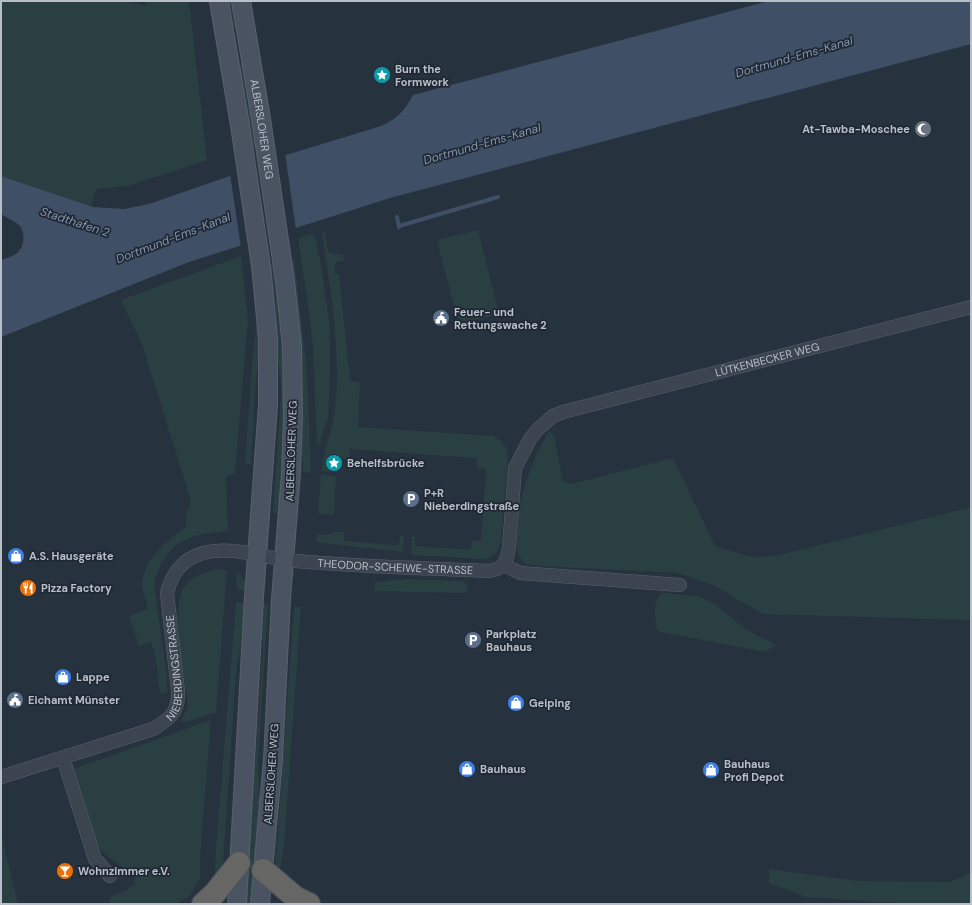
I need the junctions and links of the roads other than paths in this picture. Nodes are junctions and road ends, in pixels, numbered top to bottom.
1 (219, 1) edge
2 (241, 1) edge
3 (971, 307) edge
4 (258, 554) junction
5 (284, 560) junction
6 (504, 565) junction
7 (680, 585) dead end
8 (63, 758) junction
9 (1, 777) edge
10 (239, 863) junction
11 (263, 870) junction
12 (110, 876) dead end
13 (203, 904) edge
14 (236, 904) edge
15 (260, 904) edge
16 (309, 904) edge

1 - 4 main road, ALBERSLOHER WEG
2 - 5 main road, ALBERSLOHER WEG
3 - 6 street, LÜTKENBECKER WEG
4 - 5 street, NIEBERDINGSTRASSE
4 - 8 street, NIEBERDINGSTRASSE
4 - 10 main road, ALBERSLOHER WEG
5 - 6 street, THEODOR-SCHEIWE-STRASSE
5 - 11 main road, ALBERSLOHER WEG
6 - 7 street
8 - 9 street, NIEBERDINGSTRASSE
8 - 12 street
10 - 13 highway
10 - 14 main road, ALBERSLOHER WEG
11 - 15 main road, ALBERSLOHER WEG
11 - 16 highway

